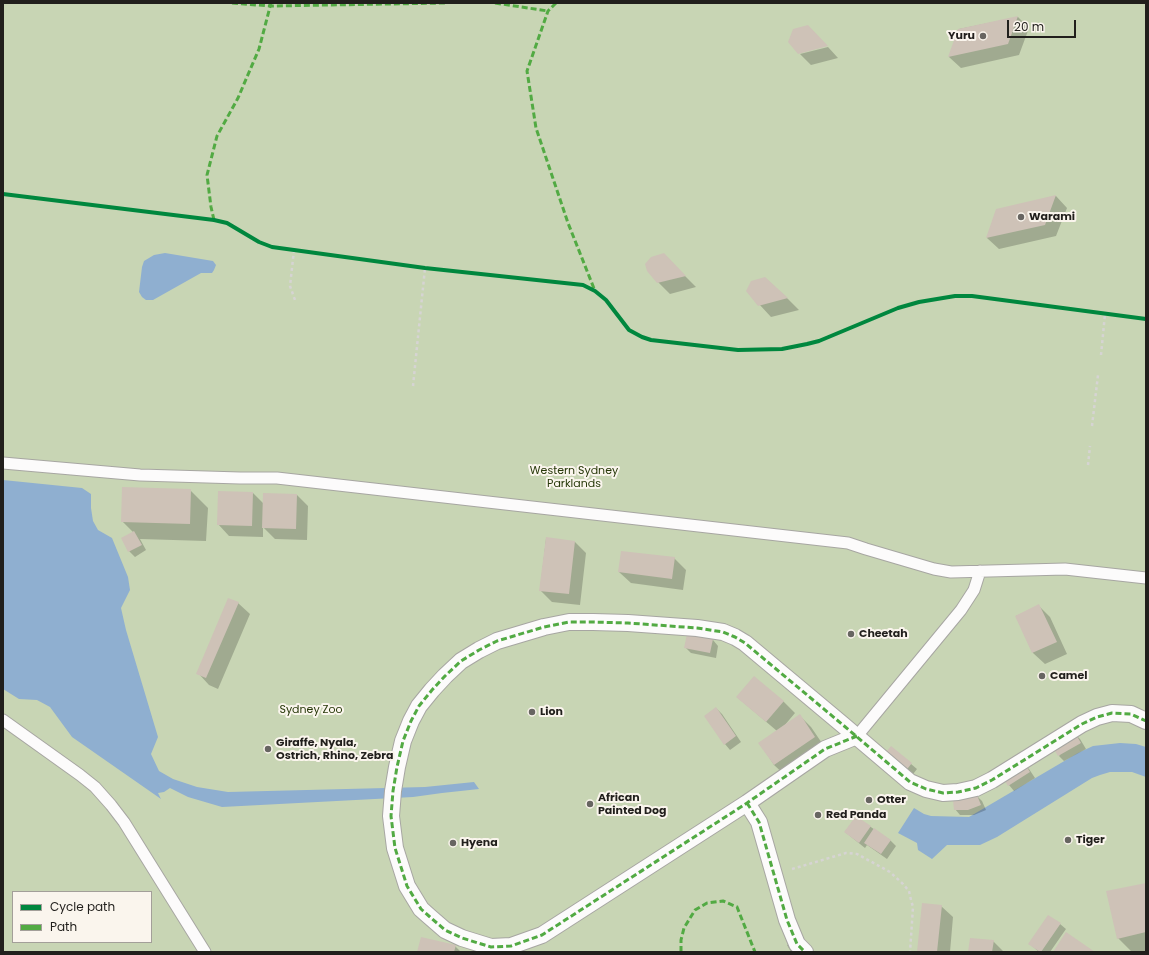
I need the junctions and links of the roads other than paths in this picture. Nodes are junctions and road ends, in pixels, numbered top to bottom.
1 (3, 463) edge
2 (980, 571) junction
3 (1146, 578) edge
4 (3, 720) edge
5 (1146, 721) edge
6 (857, 736) junction
7 (747, 803) junction
8 (205, 952) edge
9 (805, 952) edge

1 - 2 lane
2 - 3 lane
2 - 6 lane
4 - 8 lane
5 - 6 street
6 - 7 street
6 - 7 street
7 - 9 street

